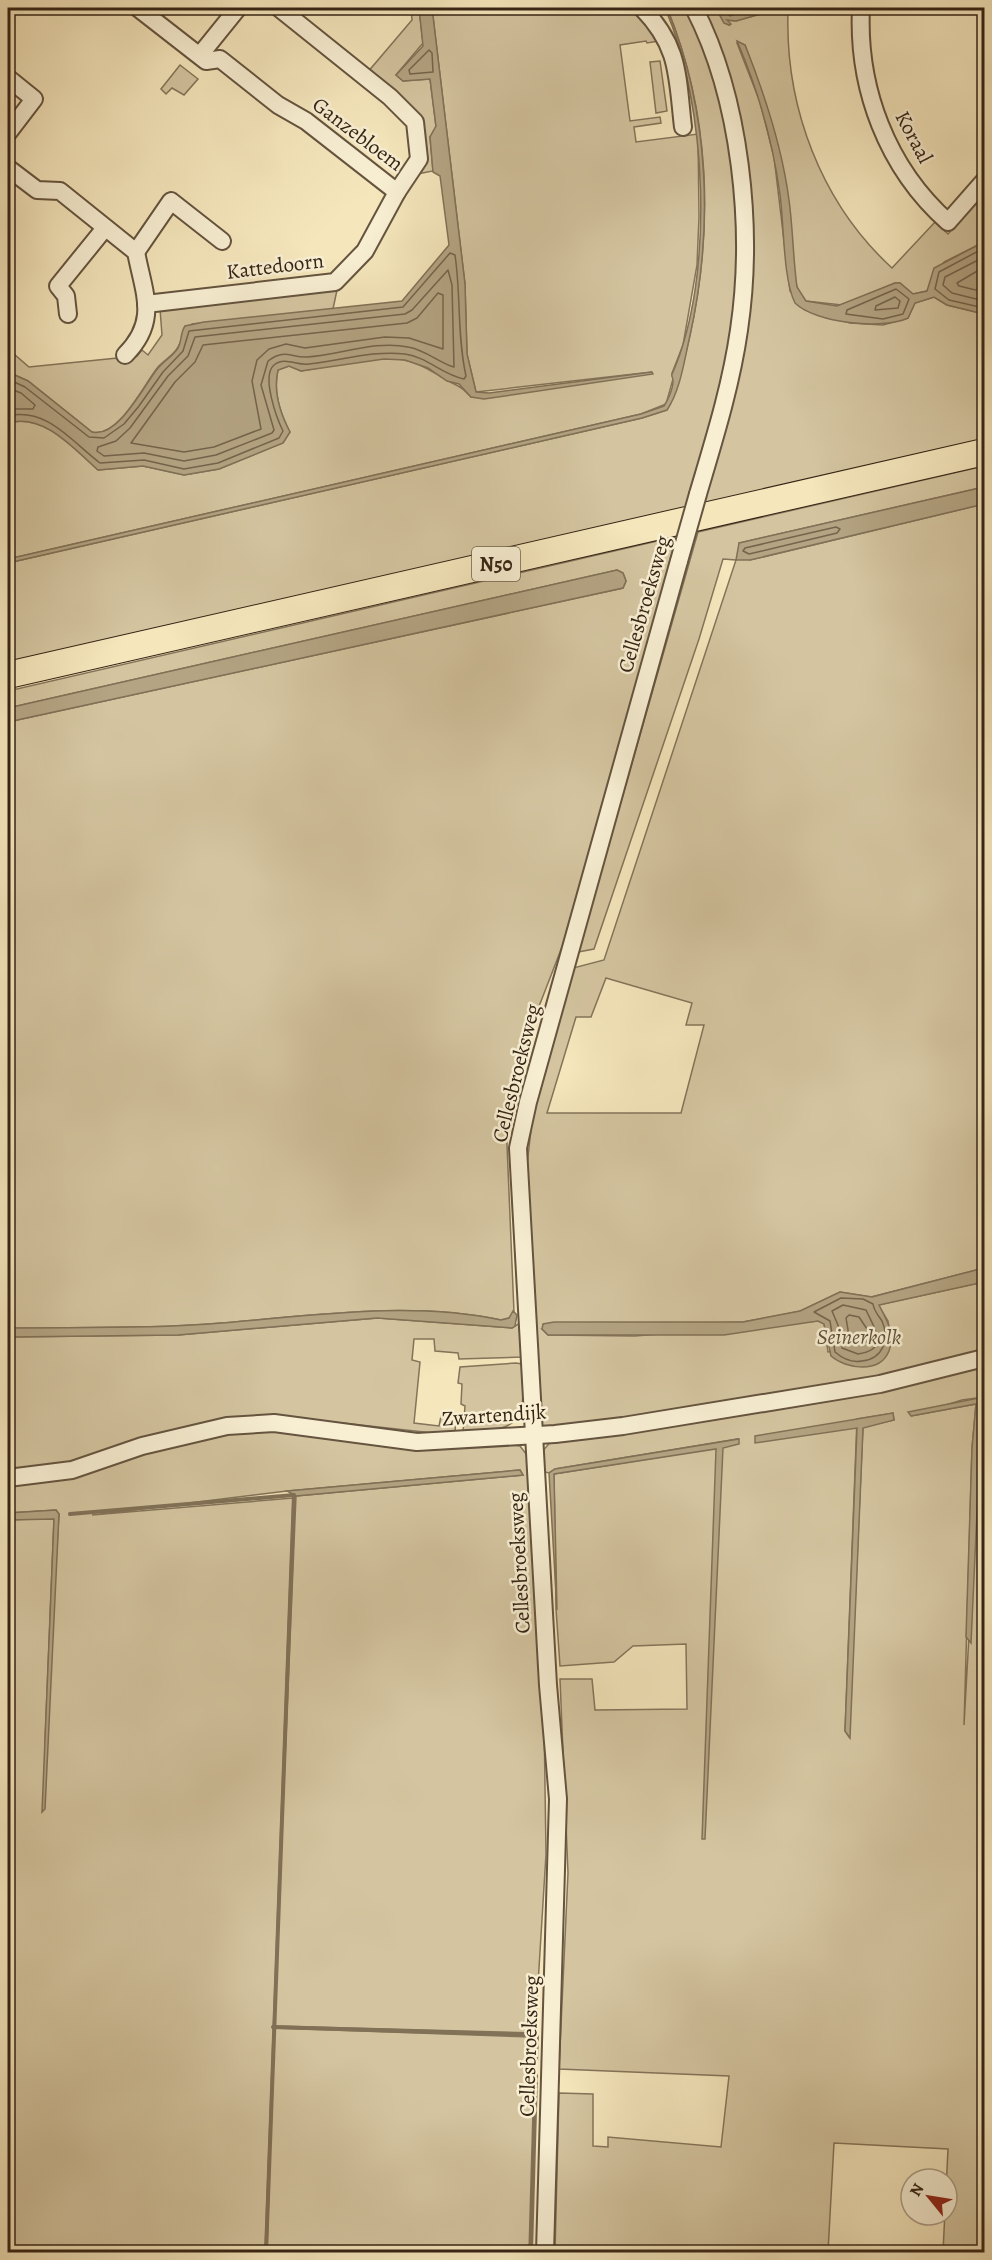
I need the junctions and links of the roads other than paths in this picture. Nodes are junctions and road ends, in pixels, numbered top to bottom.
1 (138, 8) edge
2 (238, 8) edge
3 (279, 8) edge
4 (642, 8) edge
5 (694, 8) edge
6 (861, 8) edge
7 (200, 55) junction
8 (8, 78) edge
9 (682, 127) dead end
10 (8, 133) edge
11 (8, 168) edge
12 (984, 181) edge
13 (397, 192) junction
14 (105, 228) junction
15 (222, 241) dead end
16 (136, 252) junction
17 (146, 304) junction
18 (68, 314) dead end
19 (125, 355) dead end
20 (984, 452) edge
21 (984, 460) edge
22 (8, 675) edge
23 (8, 683) edge
24 (984, 1358) edge
25 (535, 1434) junction
26 (8, 1478) edge
27 (545, 2253) edge

1 - 7 street, Ganzebloem
2 - 7 street
3 - 13 street, Ganzebloem
4 - 9 street
5 - 25 street, Cellesbroeksweg, bridge
6 - 12 street, Koraal
7 - 13 street, Ganzebloem
8 - 10 street
11 - 14 street
13 - 17 street, Kattedoorn
14 - 16 street
14 - 18 street
15 - 16 street, Kattedoorn
16 - 17 street
17 - 19 street
20 - 22 highway, N50
21 - 23 highway, N50
24 - 25 street, Zwartendijk
25 - 26 street, Zwartendijk
25 - 27 street, Cellesbroeksweg

